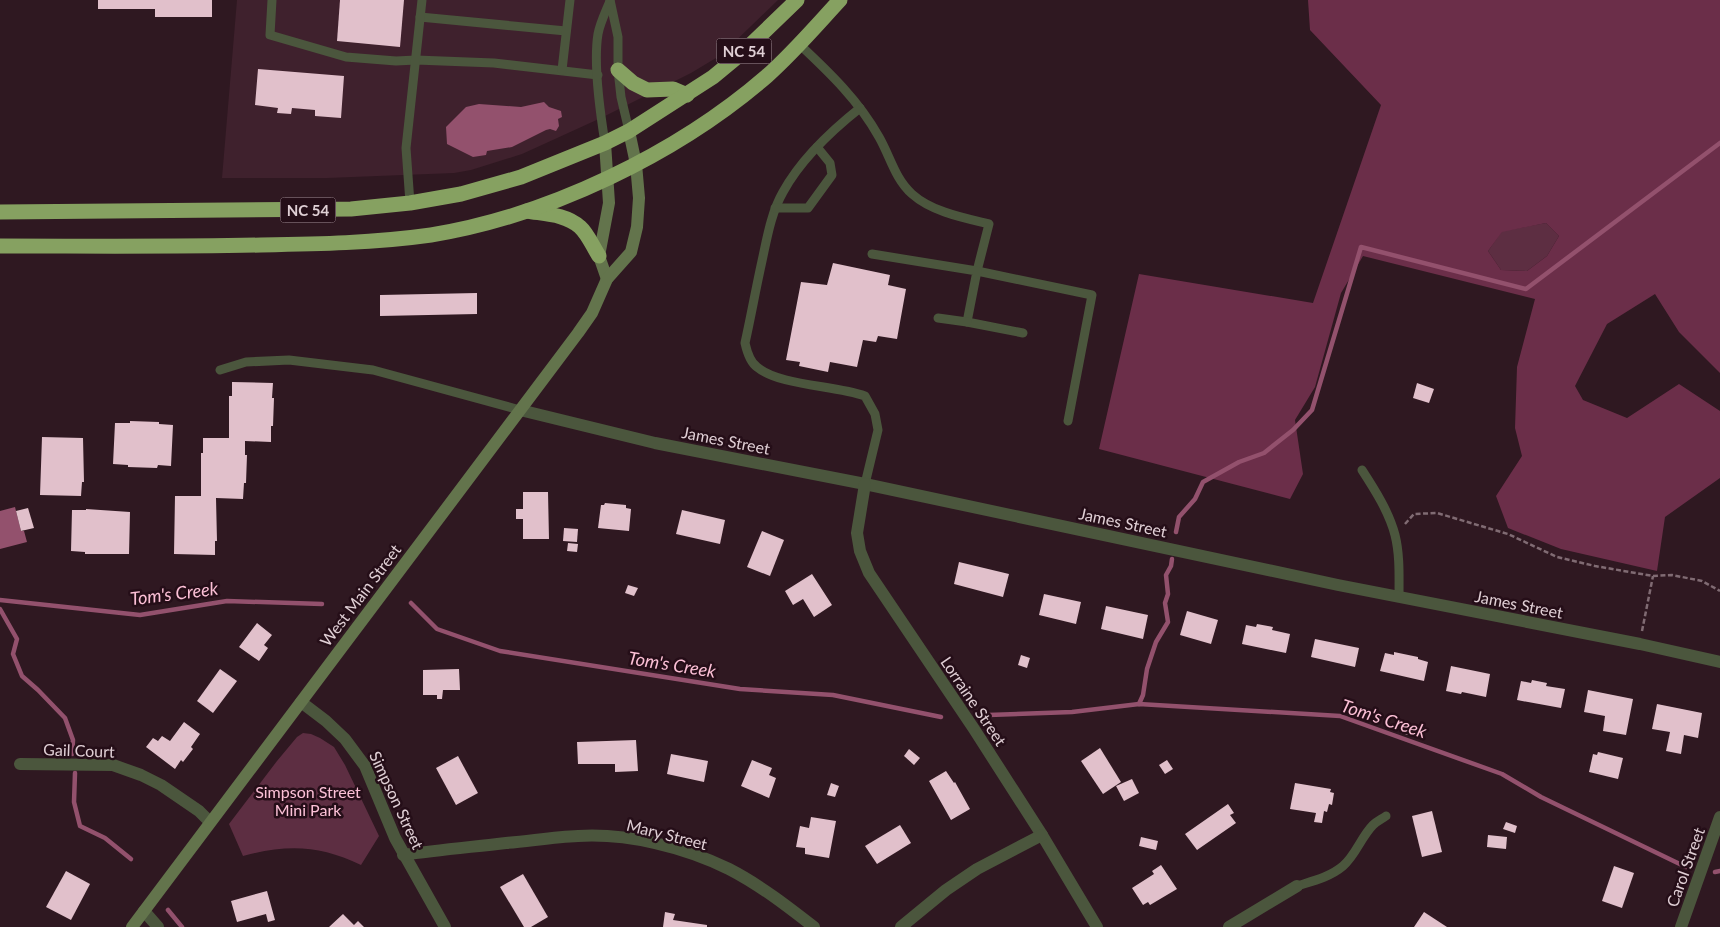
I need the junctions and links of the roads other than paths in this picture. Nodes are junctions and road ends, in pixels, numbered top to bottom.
1 (272, 0) edge
2 (422, 0) edge
3 (570, 0) edge
4 (609, 0) edge
5 (796, 0) edge
6 (840, 0) edge
7 (420, 17) junction
8 (566, 32) junction
9 (800, 45) junction
10 (416, 60) junction
11 (562, 70) junction
12 (618, 70) junction
13 (598, 75) junction
14 (687, 95) junction
15 (860, 108) junction
16 (630, 131) junction
17 (605, 143) junction
18 (817, 147) junction
19 (636, 164) junction
20 (608, 177) junction
21 (410, 203) junction
22 (775, 208) junction
23 (526, 210) junction
24 (0, 212) edge
25 (0, 246) edge
26 (872, 254) dead end
27 (599, 256) junction
28 (977, 271) junction
29 (607, 279) junction
30 (938, 318) dead end
31 (967, 322) junction
32 (1024, 334) dead end
33 (220, 370) dead end
34 (520, 410) junction
35 (1068, 421) dead end
36 (1362, 470) dead end
37 (865, 484) junction
38 (1399, 597) junction
39 (1720, 662) edge
40 (301, 702) junction
41 (20, 764) dead end
42 (1386, 816) dead end
43 (1720, 817) edge
44 (210, 822) junction
45 (1042, 835) junction
46 (404, 855) junction
47 (1297, 886) joint
48 (144, 911) junction
49 (132, 927) edge
50 (158, 927) edge
51 (446, 927) edge
52 (814, 927) edge
53 (901, 927) edge
54 (1097, 927) edge
55 (1229, 927) edge
56 (1681, 927) edge

1 - 10 lane
2 - 7 lane
3 - 8 lane
4 - 12 lane
4 - 13 lane
5 - 14 highway, NC 54
6 - 9 highway, NC 54
7 - 8 lane
7 - 10 lane
8 - 11 lane
9 - 15 lane
9 - 19 highway, NC 54
10 - 11 lane
10 - 21 lane
11 - 13 lane
12 - 14 highway
12 - 16 lane
13 - 17 lane
14 - 16 highway, NC 54
15 - 18 lane
15 - 28 lane
16 - 17 highway, NC 54
16 - 19 main road, West Main Street
17 - 20 main road
17 - 21 highway, NC 54
18 - 22 lane
18 - 22 lane
19 - 20 highway, NC 54
19 - 29 main road, West Main Street
20 - 23 highway, NC 54
20 - 27 main road
21 - 24 highway, NC 54
22 - 37 lane
23 - 25 highway, NC 54
23 - 27 highway
26 - 28 lane
27 - 29 main road
28 - 31 lane
28 - 35 lane
29 - 34 main road, West Main Street
30 - 31 lane
31 - 32 lane
33 - 34 lane
34 - 37 street, James Street
34 - 40 main road, West Main Street
36 - 38 lane
37 - 38 street, James Street
37 - 45 street, Lorraine Street
38 - 39 street, James Street
40 - 44 main road, West Main Street
40 - 46 street, Simpson Street
41 - 44 street, Gail Court
42 - 47 lane
43 - 56 street, Carol Street
44 - 48 main road, West Main Street
45 - 53 street
45 - 54 street, Lorraine Street
46 - 51 street, Simpson Street
46 - 52 street, Mary Street
47 - 55 street
48 - 49 main road, West Main Street
48 - 50 street

